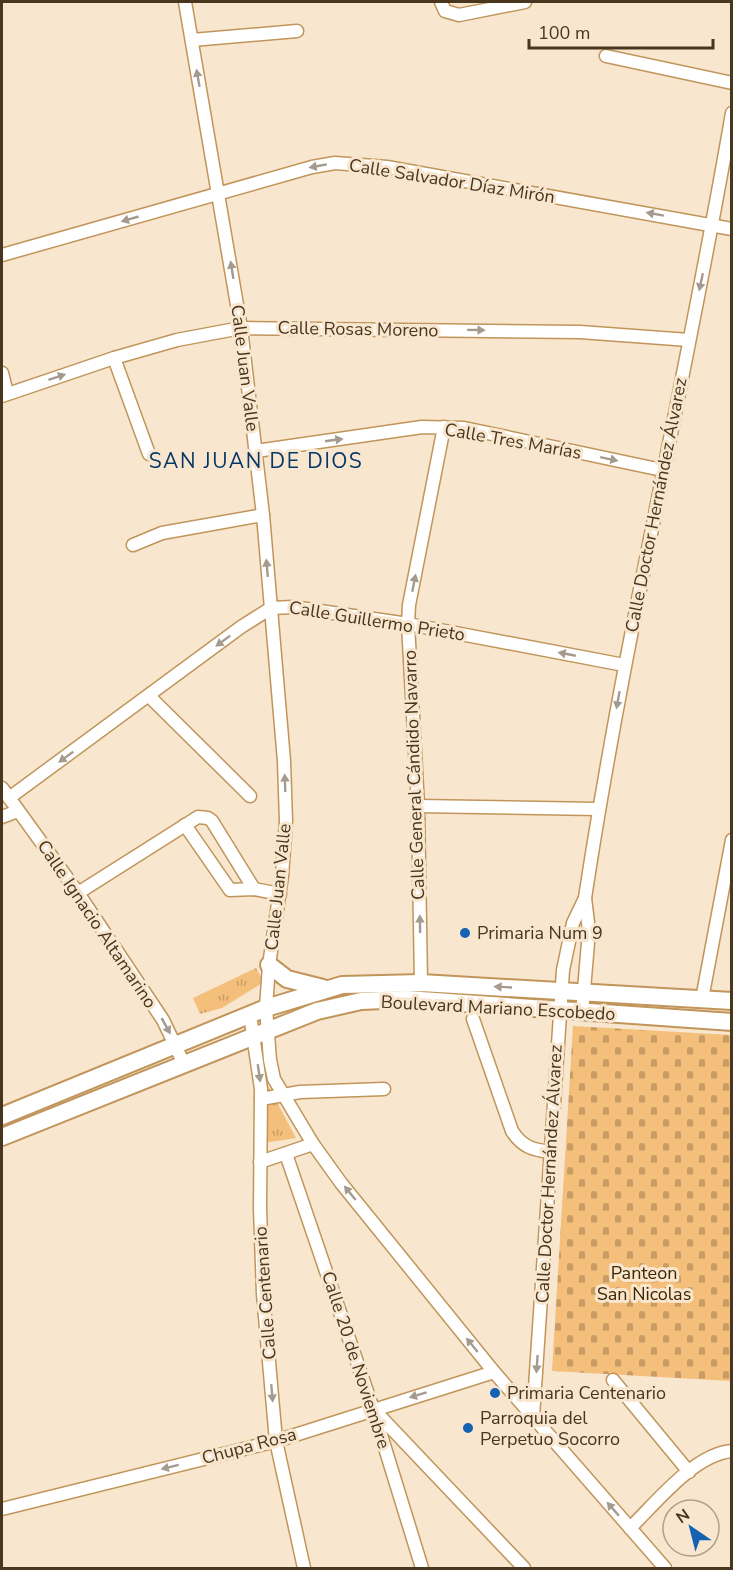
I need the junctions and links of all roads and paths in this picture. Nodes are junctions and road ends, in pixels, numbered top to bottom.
1 (185, 2) edge
2 (441, 2) edge
3 (525, 2) edge
4 (297, 31) dead end
5 (192, 40) junction
6 (606, 56) dead end
7 (732, 83) edge
8 (732, 113) edge
9 (219, 194) junction
10 (712, 225) junction
11 (732, 229) edge
12 (2, 255) edge
13 (241, 328) junction
14 (689, 340) junction
15 (114, 358) junction
16 (2, 373) edge
17 (4, 395) edge
18 (444, 427) junction
19 (256, 451) junction
20 (149, 454) dead end
21 (662, 470) junction
22 (263, 515) junction
23 (133, 545) dead end
24 (271, 608) junction
25 (408, 624) junction
26 (624, 665) junction
27 (150, 697) junction
28 (5, 793) edge
29 (250, 796) dead end
30 (418, 806) junction
31 (598, 809) junction
32 (18, 811) junction
33 (2, 817) edge
34 (185, 825) junction
35 (732, 840) edge
36 (254, 889) junction
37 (78, 893) junction
38 (280, 894) junction
39 (585, 898) junction
40 (269, 965) junction
41 (421, 982) junction
42 (326, 988) junction
43 (562, 990) junction
44 (584, 991) junction
45 (702, 999) junction
46 (732, 1001) edge
47 (266, 1008) junction
48 (559, 1012) junction
49 (582, 1014) junction
50 (250, 1015) junction
51 (473, 1019) dead end
52 (732, 1022) edge
53 (260, 1034) junction
54 (176, 1046) junction
55 (184, 1064) junction
56 (384, 1089) dead end
57 (282, 1094) junction
58 (261, 1099) junction
59 (2, 1116) edge
60 (2, 1137) edge
61 (313, 1144) junction
62 (551, 1152) junction
63 (286, 1154) junction
64 (260, 1162) junction
65 (494, 1372) junction
66 (613, 1380) dead end
67 (373, 1409) junction
68 (533, 1418) junction
69 (276, 1441) junction
70 (732, 1451) edge
71 (688, 1472) junction
72 (2, 1509) edge
73 (630, 1528) junction
74 (304, 1569) edge
75 (422, 1569) edge
76 (524, 1569) edge
77 (665, 1569) edge

1 - 5 street, Calle Juan Valle
2 - 3 street
4 - 5 street
9 -> 5 street, Calle Juan Valle
6 - 7 street
8 - 10 street, Calle Doctor Hernández Álvarez
10 -> 9 street, Calle Salvador Díaz Mirón
9 -> 12 street, Calle Salvador Díaz Mirón
13 -> 9 street, Calle Juan Valle
10 - 11 street, Calle Salvador Díaz Mirón
10 -> 14 street, Calle Doctor Hernández Álvarez
13 -> 14 street, Calle Rosas Moreno
13 - 15 street, Calle Rosas Moreno
13 - 19 street, Calle Juan Valle
14 - 21 street, Calle Doctor Hernández Álvarez
17 -> 15 street, Calle Rosas Moreno
15 - 20 street
16 - 17 street
19 -> 18 street, Calle Tres Marías
18 -> 21 street, Calle Tres Marías
25 -> 18 street, Calle General Cándido Navarro
19 - 22 street, Calle Juan Valle
21 - 26 street, Calle Doctor Hernández Álvarez
22 - 23 street
24 -> 22 street, Calle Juan Valle
24 - 25 street, Calle Guillermo Prieto
24 -> 27 street, Calle Guillermo Prieto
38 -> 24 street, Calle Juan Valle
26 -> 25 street, Calle Guillermo Prieto
25 - 30 street, Calle General Cándido Navarro
26 -> 31 street, Calle Doctor Hernández Álvarez
27 -> 28 street, Calle Guillermo Prieto
27 - 29 street
28 - 32 street, Calle Ignacio Altamarino
30 - 31 street
41 -> 30 street, Calle General Cándido Navarro
31 - 39 street, Calle Doctor Hernández Álvarez
32 - 33 street
32 - 37 street, Calle Ignacio Altamarino
34 - 36 street
34 - 36 street
34 - 37 street
35 - 45 street
36 - 38 street
37 -> 54 street, Calle Ignacio Altamarino
38 - 40 street, Calle Juan Valle
39 - 43 street, Calle Doctor Hernández Álvarez
39 - 44 street, Calle Doctor Hernández Álvarez
40 - 42 main road
40 - 47 street, Calle Juan Valle
41 - 42 main road, Boulevard Mariano Escobedo
43 -> 41 main road, Boulevard Mariano Escobedo
42 - 47 main road, Boulevard Mariano Escobedo
43 - 44 main road, Boulevard Mariano Escobedo
43 - 48 street, Calle Doctor Hernández Álvarez
44 - 45 main road, Boulevard Mariano Escobedo
44 - 49 street, Calle Doctor Hernández Álvarez
45 - 46 main road, Boulevard Mariano Escobedo
47 - 50 main road, Boulevard Mariano Escobedo
47 - 53 street, Calle Juan Valle
48 - 49 main road, Boulevard Mariano Escobedo
48 - 53 main road, Boulevard Mariano Escobedo
48 - 62 street, Calle Doctor Hernández Álvarez
49 - 52 main road, Boulevard Mariano Escobedo
50 - 53 street, Calle Centenario
50 - 54 main road, Boulevard Mariano Escobedo
51 - 62 street
53 - 55 main road, Boulevard Mariano Escobedo
53 - 57 street, Calle Juan Valle
53 -> 58 street, Calle Centenario
54 - 55 street, Calle Ignacio Altamarino
54 - 59 main road, Boulevard Mariano Escobedo
55 - 60 main road, Boulevard Mariano Escobedo
56 - 57 street
57 - 58 street
57 - 61 street, Calle Juan Valle
58 - 64 street, Calle Centenario
61 - 63 street
65 -> 61 street, Calle Juan Valle
62 -> 68 street, Calle Doctor Hernández Álvarez
63 - 64 street
63 - 67 street, Calle 20 de Noviembre
64 -> 69 street, Calle Centenario
65 -> 67 street, Chupa Rosa
65 - 68 street, Calle Juan Valle
66 - 71 street
67 - 69 street, Chupa Rosa
67 - 75 street, Calle 20 de Noviembre
67 - 76 street
73 -> 68 street, Calle Juan Valle
69 -> 72 street, Chupa Rosa
69 - 74 street, Calle Centenario
70 - 71 street
71 - 73 street
73 - 77 street, Calle Juan Valle

